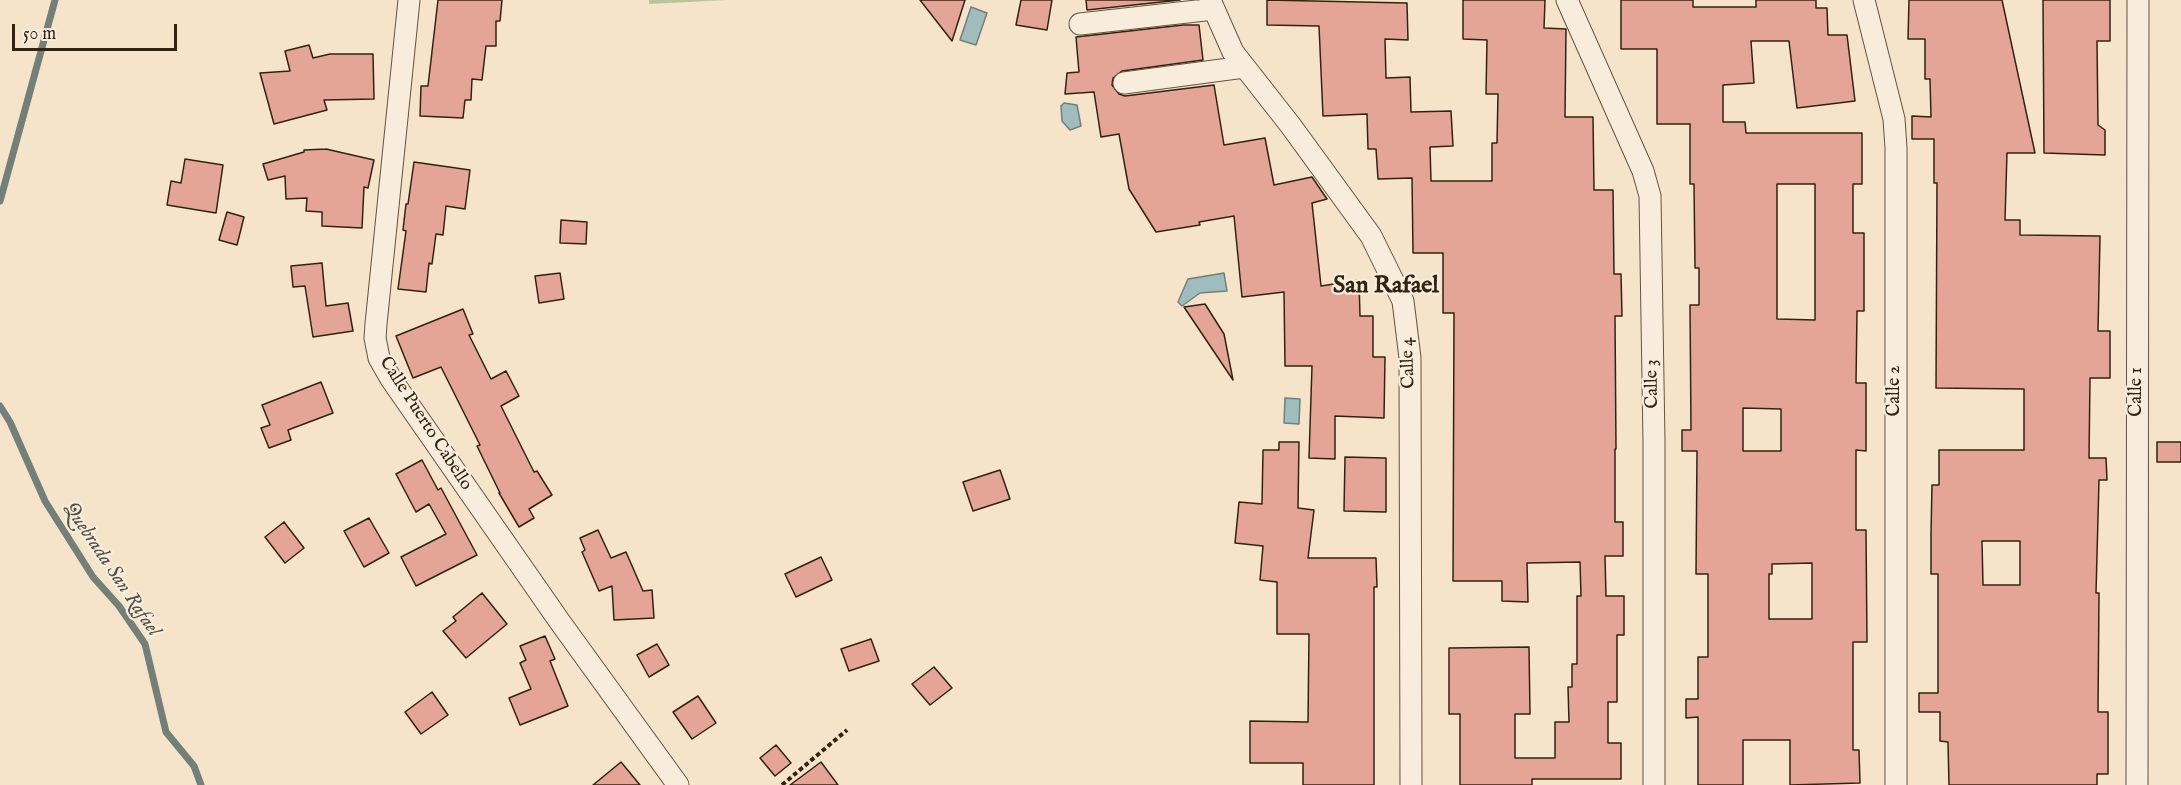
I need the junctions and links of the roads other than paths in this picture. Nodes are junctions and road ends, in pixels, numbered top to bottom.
1 (409, 0) edge
2 (1567, 0) edge
3 (1864, 0) edge
4 (2138, 0) edge
5 (1212, 4) edge
6 (1080, 24) dead end
7 (1244, 67) junction
8 (1124, 83) dead end
9 (678, 785) edge
10 (1411, 785) edge
11 (1654, 785) edge
12 (1896, 785) edge
13 (2137, 785) edge

1 - 9 street, Calle Puerto Cabello
2 - 11 street, Calle 3
3 - 12 street, Calle 2
4 - 13 street, Calle 1
5 - 6 street
5 - 7 street, Calle 4
7 - 8 street
7 - 10 street, Calle 4

